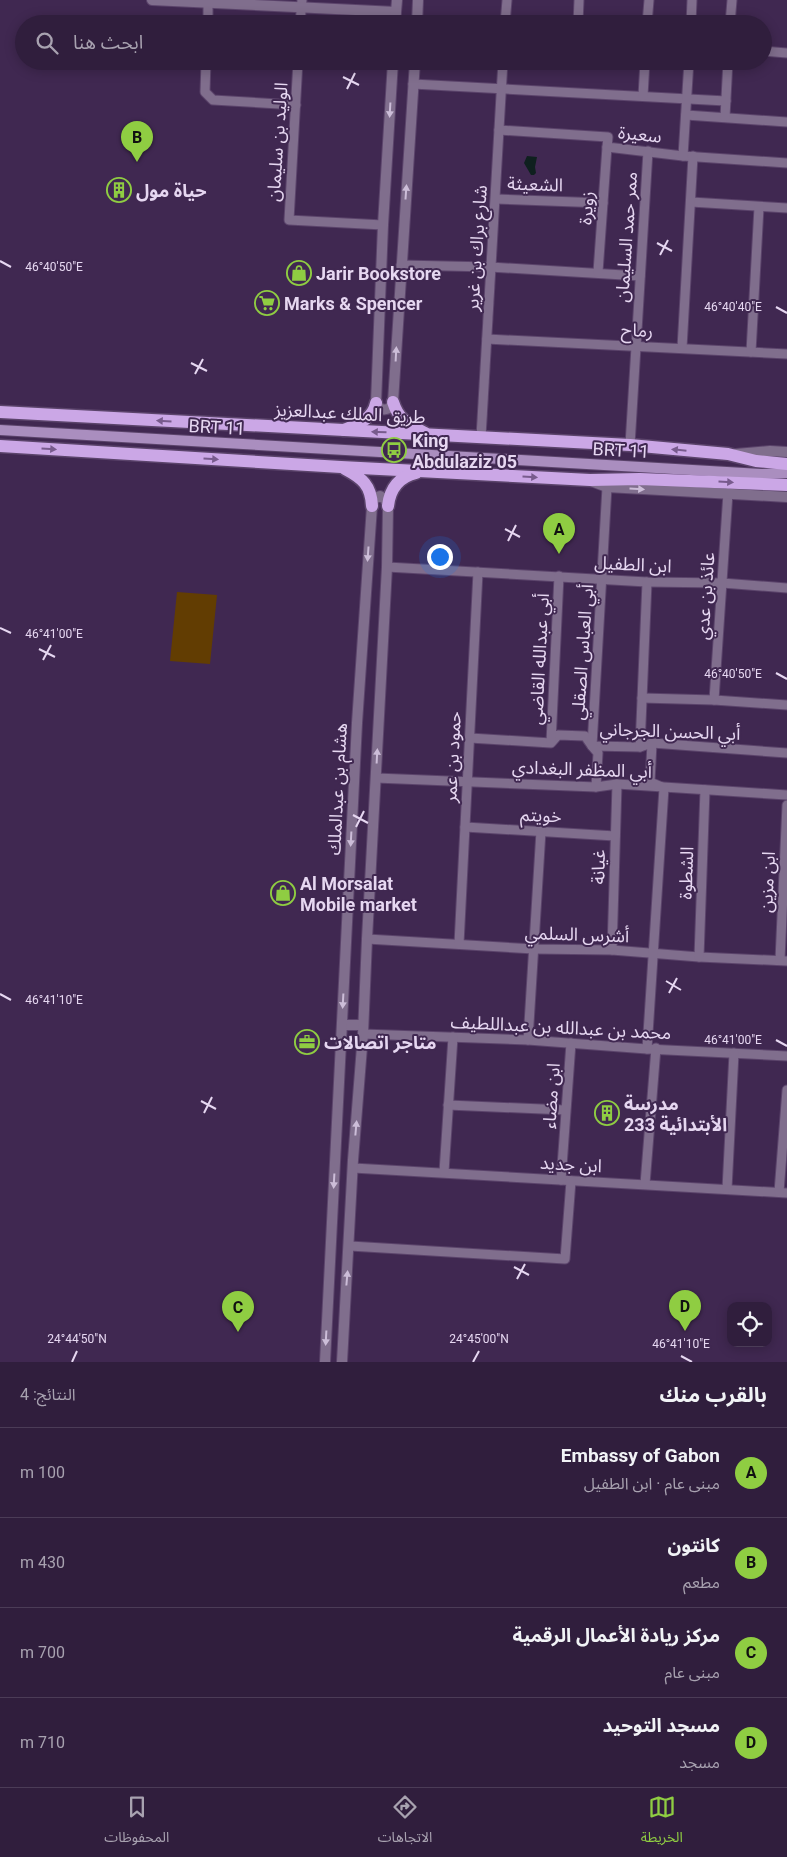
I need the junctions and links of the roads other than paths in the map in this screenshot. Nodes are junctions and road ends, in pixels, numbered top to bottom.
1 (152, 0) edge
2 (397, 0) edge
3 (418, 0) edge
4 (507, 0) edge
5 (579, 0) edge
6 (649, 0) edge
7 (692, 0) edge
8 (732, 0) edge
9 (178, 1) edge
10 (208, 2) junction
11 (302, 3) edge
12 (396, 12) junction
13 (208, 15) edge
14 (396, 15) edge
15 (417, 15) edge
16 (506, 15) edge
17 (578, 15) edge
18 (648, 15) edge
19 (691, 15) edge
20 (731, 15) edge
21 (772, 51) edge
22 (787, 52) edge
23 (206, 70) edge
24 (298, 70) edge
25 (393, 70) edge
26 (414, 70) edge
27 (502, 70) edge
28 (644, 70) edge
29 (689, 70) edge
30 (728, 70) edge
31 (413, 84) junction
32 (501, 88) junction
33 (643, 96) junction
34 (687, 100) junction
35 (726, 101) junction
36 (296, 106) junction
37 (686, 115) junction
38 (725, 118) junction
39 (787, 122) edge
40 (499, 130) junction
41 (607, 147) junction
42 (648, 151) junction
43 (688, 156) junction
44 (787, 163) edge
45 (496, 199) junction
46 (691, 202) junction
47 (603, 203) junction
48 (759, 207) junction
49 (787, 208) edge
50 (384, 225) junction
51 (401, 264) junction
52 (490, 267) junction
53 (598, 272) junction
54 (640, 276) junction
55 (487, 340) junction
56 (636, 347) junction
57 (682, 348) junction
58 (751, 352) junction
59 (787, 354) edge
60 (376, 402) junction
61 (393, 402) junction
62 (0, 412) edge
63 (0, 430) edge
64 (341, 431) junction
65 (427, 434) junction
66 (482, 437) junction
67 (630, 445) junction
68 (0, 446) edge
69 (787, 452) edge
70 (728, 454) junction
71 (787, 464) edge
72 (341, 467) junction
73 (423, 471) junction
74 (761, 474) junction
75 (787, 474) edge
76 (787, 478) edge
77 (590, 480) junction
78 (787, 485) edge
79 (607, 487) junction
80 (728, 493) junction
81 (787, 497) edge
82 (372, 506) junction
83 (388, 506) junction
84 (387, 567) junction
85 (478, 572) junction
86 (559, 576) junction
87 (603, 579) junction
88 (647, 582) junction
89 (722, 584) junction
90 (787, 588) edge
91 (642, 698) junction
92 (714, 700) junction
93 (787, 705) edge
94 (470, 738) junction
95 (551, 743) junction
96 (652, 744) junction
97 (592, 746) junction
98 (640, 747) junction
99 (787, 753) edge
100 (376, 778) junction
101 (467, 781) junction
102 (617, 784) junction
103 (596, 787) junction
104 (664, 788) junction
105 (706, 790) junction
106 (787, 796) edge
107 (787, 805) edge
108 (465, 827) junction
109 (541, 831) junction
110 (614, 836) junction
111 (366, 939) junction
112 (459, 944) junction
113 (534, 949) junction
114 (612, 950) junction
115 (652, 953) junction
116 (699, 957) junction
117 (783, 961) edge
118 (342, 1025) junction
119 (363, 1030) junction
120 (453, 1037) junction
121 (528, 1040) junction
122 (571, 1043) junction
123 (651, 1048) junction
124 (734, 1053) junction
125 (787, 1056) edge
126 (787, 1090) edge
127 (448, 1105) junction
128 (565, 1110) junction
129 (335, 1160) junction
130 (353, 1164) junction
131 (444, 1172) junction
132 (561, 1180) junction
133 (571, 1181) junction
134 (645, 1184) junction
135 (727, 1189) junction
136 (783, 1193) edge
137 (350, 1246) junction
138 (328, 1305) junction
139 (345, 1305) junction
140 (325, 1362) edge
141 (342, 1362) edge

1 - 9 street
2 - 12 street
3 - 15 street
4 - 16 street
5 - 17 street
6 - 18 street
7 - 19 street
8 - 20 street
9 - 10 street
10 - 11 street
10 - 13 street
11 - 12 street
12 - 14 street
21 - 22 street
23 - 36 street
24 - 36 street, الوليد بن سليمان
25 -> 50 street
26 - 31 street
27 - 32 street, شارع براك بن غرير
28 - 33 street
29 - 34 street
30 - 35 street
31 - 32 street
51 -> 31 street
32 - 33 street
32 - 40 street, شارع براك بن غرير
33 - 34 street
34 - 35 street
34 - 37 street
35 - 38 street
36 - 50 street, الوليد بن سليمان
37 - 38 street
37 - 43 street
38 - 39 street
40 - 41 street, سعيرة
40 - 45 street, شارع براك بن غرير
41 - 42 street, سعيرة
41 - 47 street, زويرة
42 - 43 street, سعيرة
42 - 54 street, ممر حمد السليمان
43 - 44 street, سعيرة
43 - 46 street
45 - 47 street, الشعيثة
45 - 52 street, شارع براك بن غرير
46 - 48 street
46 - 57 street
47 - 53 street, زويرة
48 - 49 street
48 - 58 street
50 - 60 street
51 - 52 street
61 -> 51 street
52 - 53 street
52 - 55 street, شارع براك بن غرير
53 - 54 street
54 - 56 street, ممر حمد السليمان
55 - 56 street, رماح
55 - 66 street, شارع براك بن غرير
56 - 57 street, رماح
56 - 67 street, ممر حمد السليمان
57 - 58 street, رماح
58 - 59 street, رماح
60 - 61 street
60 - 64 main road
61 - 65 main road
64 -> 62 main road, طريق الملك عبدالعزيز
63 - 74 main road, BRT 11
65 -> 64 main road, طريق الملك عبدالعزيز
65 - 66 main road, طريق الملك عبدالعزيز
66 - 67 main road, طريق الملك عبدالعزيز
70 -> 67 main road, طريق الملك عبدالعزيز
68 -> 72 main road
69 - 70 street
70 - 71 main road, طريق الملك عبدالعزيز
72 - 73 main road
72 - 82 main road
73 -> 77 main road
73 - 83 main road
74 - 75 main road, BRT 11
74 - 76 main road, BRT 11
77 -> 78 main road
77 - 79 street
79 -> 80 street
79 - 87 street, أبي العباس الصقلي
80 - 81 street
80 - 89 street, عائذ بن عدي
82 - 83 street
82 -> 118 street, هشام بن عبدالملك
83 - 84 street
84 - 85 street, ابن الطفيل
100 -> 84 street
85 - 86 street, ابن الطفيل
85 - 94 street, حمود بن عمر
86 - 87 street, ابن الطفيل
86 - 95 street, أبي عبدالله القاضي
87 - 88 street, ابن الطفيل
87 - 97 street, أبي العباس الصقلي
88 - 89 street, ابن الطفيل
88 - 91 street
89 - 90 street, ابن الطفيل
89 - 92 street, عائذ بن عدي
91 - 92 street
91 - 98 street
92 - 93 street
94 - 95 street, أبي الحسن الجرجاني
94 - 101 street, حمود بن عمر
95 - 97 street, أبي الحسن الجرجاني
96 - 98 street, أبي الحسن الجرجاني
96 - 99 street, أبي الحسن الجرجاني
96 - 104 street
97 - 98 street, أبي الحسن الجرجاني
97 - 103 street, أبي العباس الصقلي
100 - 101 street, أبي المظفر البغدادي
100 - 111 street
101 - 103 street, أبي المظفر البغدادي
101 - 108 street, حمود بن عمر
102 - 103 street, أبي المظفر البغدادي
102 - 104 street, أبي المظفر البغدادي
102 - 110 street, غيانة
104 - 105 street, أبي المظفر البغدادي
104 - 115 street
105 - 106 street, أبي المظفر البغدادي
105 - 116 street, الشطوة
107 - 117 street, ابن مزين
108 - 109 street, خويتم
108 - 112 street, حمود بن عمر
109 - 110 street, خويتم
109 - 113 street
110 - 114 street, غيانة
111 - 112 street, أشرس السلمي
111 - 119 street
112 - 113 street, أشرس السلمي
113 - 114 street, أشرس السلمي
113 - 121 street
114 - 115 street, أشرس السلمي
115 - 116 street, أشرس السلمي
115 - 123 street
116 - 117 street, أشرس السلمي
118 - 119 street
118 - 129 street, هشام بن عبدالملك
119 - 120 street, محمد بن عبدالله بن عبداللطيف
130 -> 119 street
120 - 121 street, محمد بن عبدالله بن عبداللطيف
120 - 127 street
121 - 122 street, محمد بن عبدالله بن عبداللطيف
122 - 123 street, محمد بن عبدالله بن عبداللطيف
122 - 128 street, ابن مضاء
123 - 124 street, محمد بن عبدالله بن عبداللطيف
123 - 134 street
124 - 125 street, محمد بن عبدالله بن عبداللطيف
124 - 135 street
126 - 136 street
127 - 128 street
127 - 131 street
128 - 132 street, ابن مضاء
129 - 130 street
129 -> 138 street, هشام بن عبدالملك
130 - 131 street, ابن جديد
130 - 137 street
131 - 132 street, ابن جديد
132 - 133 street, ابن جديد
133 - 134 street, ابن جديد
133 - 137 street
134 - 135 street, ابن جديد
135 - 136 street, ابن جديد
139 -> 137 street
138 - 139 street
138 -> 140 street, هشام بن عبدالملك
139 - 141 street

